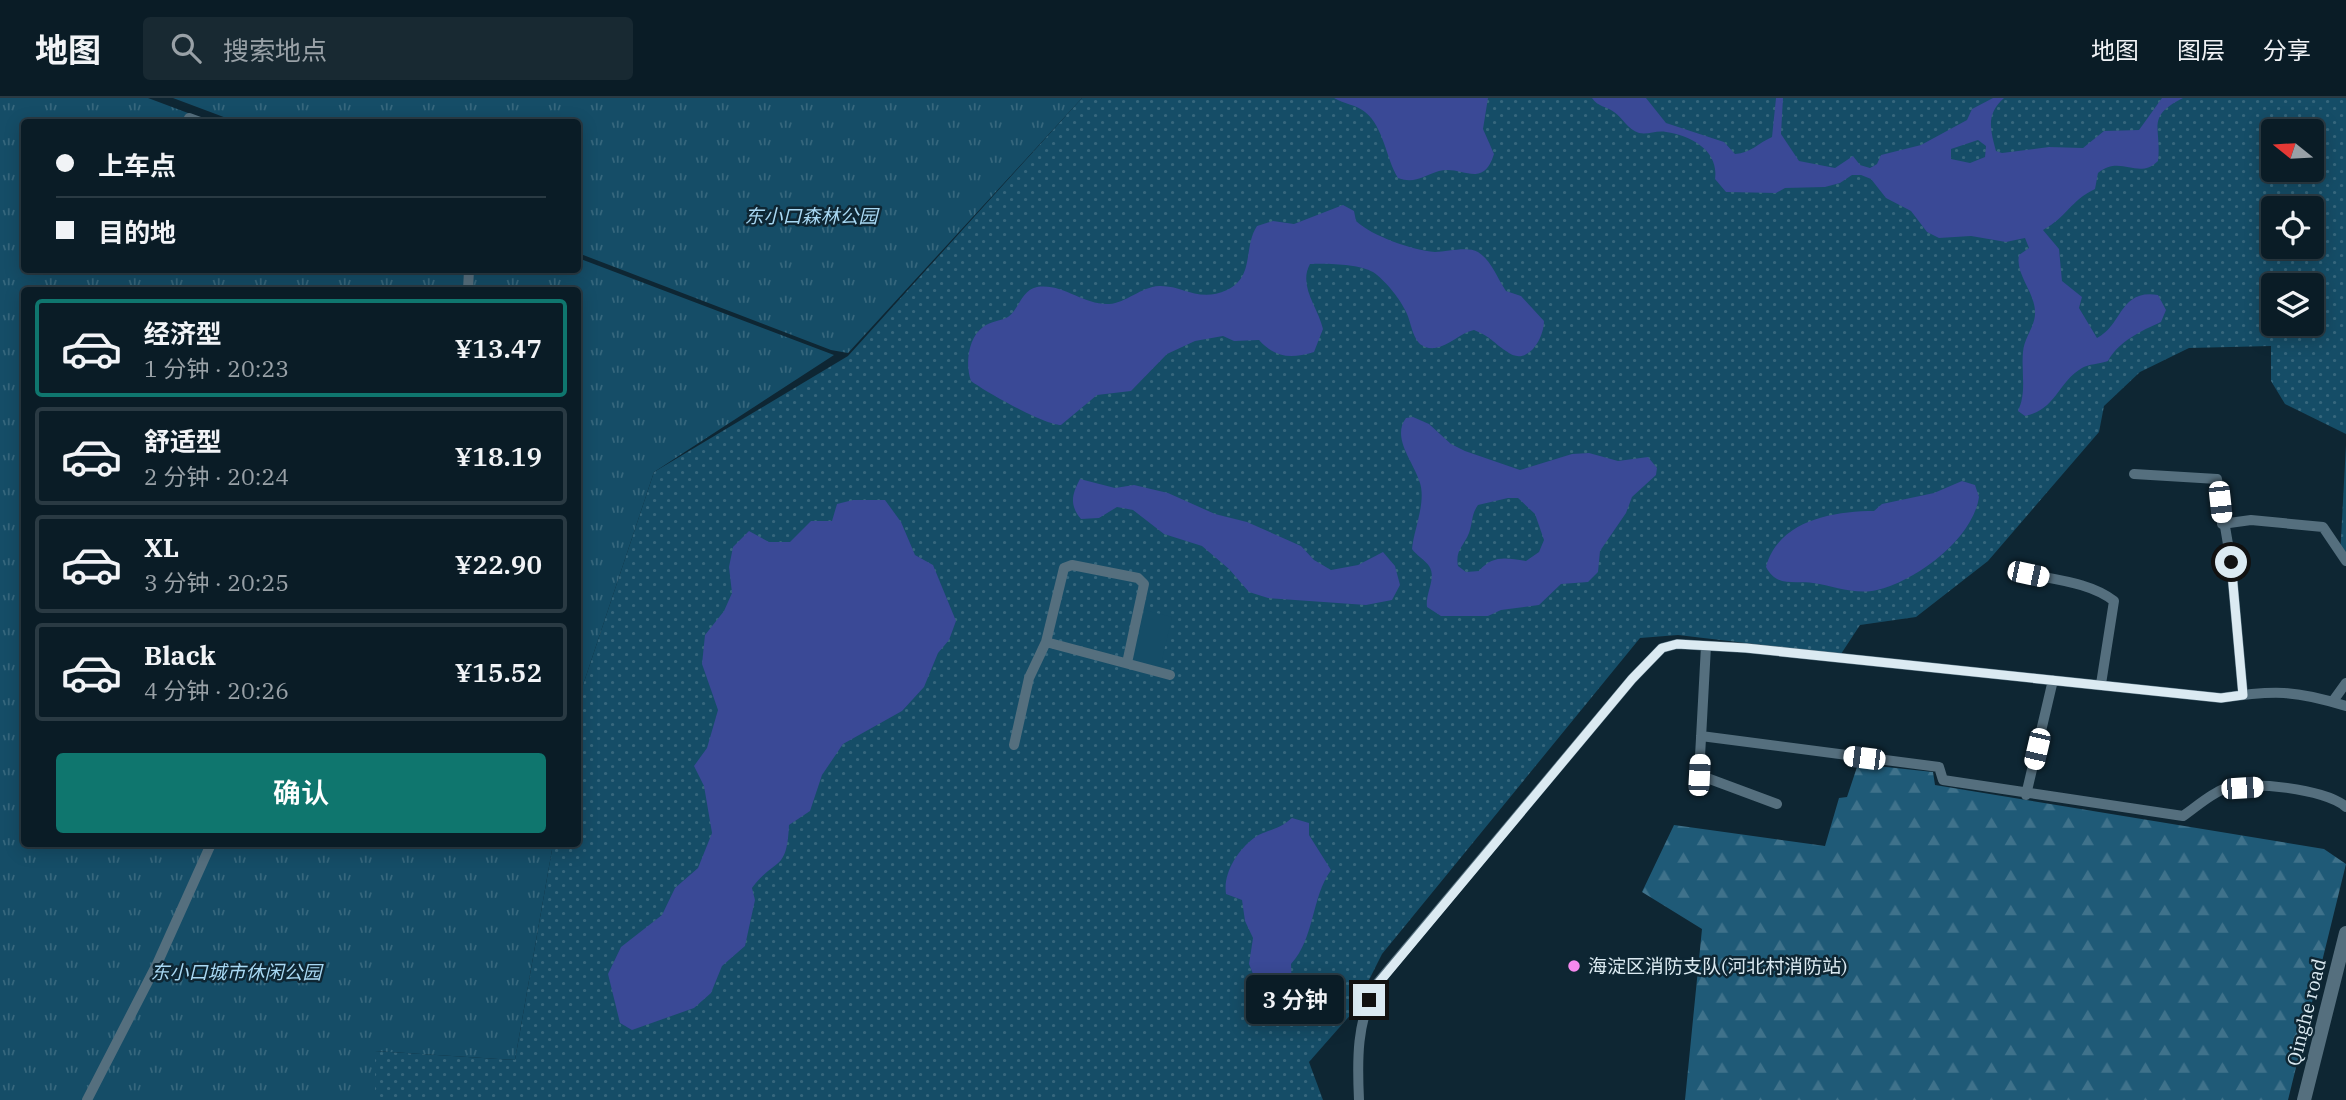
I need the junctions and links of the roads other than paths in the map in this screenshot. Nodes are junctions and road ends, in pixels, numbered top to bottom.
1 (2134, 474) dead end
2 (2222, 524) junction
3 (2346, 561) edge
4 (2028, 574) dead end
5 (1046, 642) junction
6 (1706, 646) junction
7 (1128, 663) junction
8 (1170, 675) dead end
9 (2053, 680) junction
10 (2346, 682) edge
11 (2101, 684) junction
12 (2243, 695) junction
13 (2333, 701) junction
14 (2346, 706) edge
15 (1701, 736) junction
16 (1014, 745) dead end
17 (2026, 794) junction
18 (1777, 804) dead end
19 (2346, 807) edge
20 (210, 847) edge
21 (2346, 933) edge
22 (87, 1100) edge
23 (1360, 1100) edge
24 (2304, 1100) edge

1 - 2 street
2 - 3 street
2 - 12 street
4 - 11 street
5 - 7 street
5 - 7 street
5 - 16 street
6 - 9 street
6 - 15 street
6 - 23 street
7 - 8 street
9 - 11 street
9 - 17 street
10 - 13 street
11 - 12 street
12 - 13 street
13 - 14 street
15 - 17 street
15 - 18 street
17 - 19 street
20 - 22 street
21 - 24 street, Qinghe road

